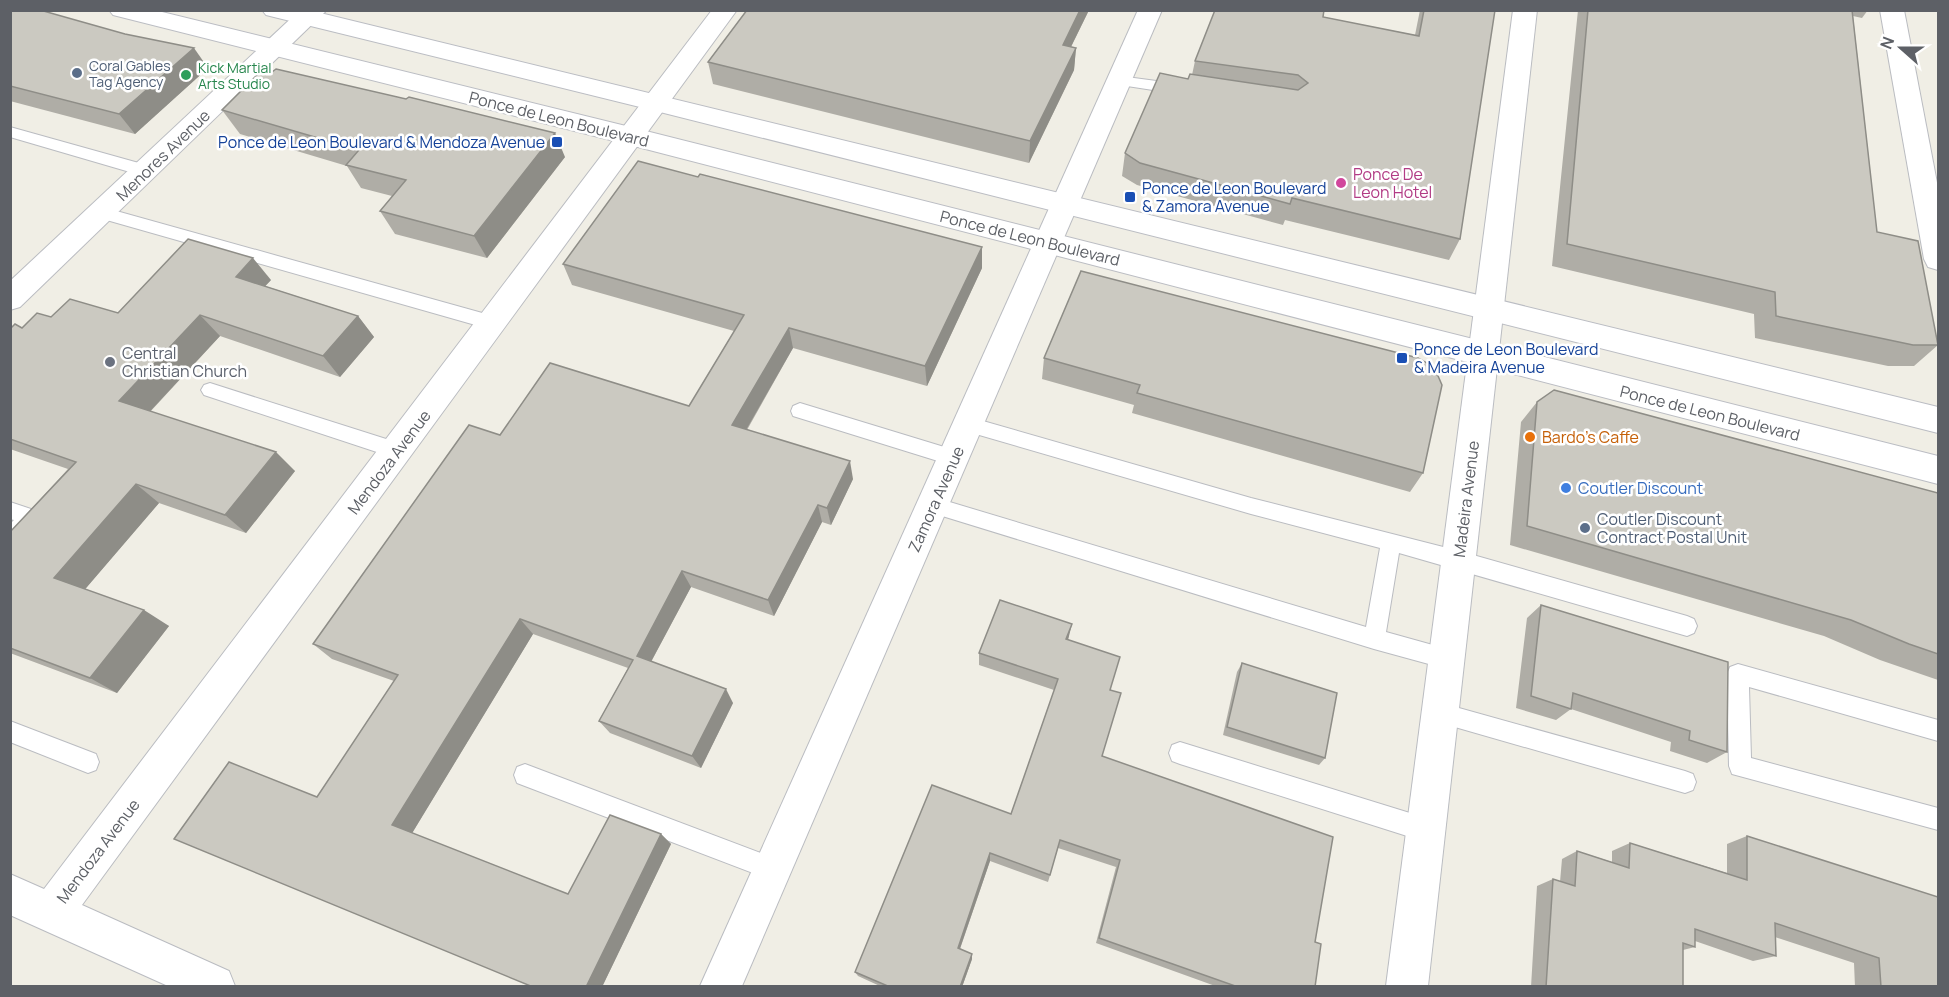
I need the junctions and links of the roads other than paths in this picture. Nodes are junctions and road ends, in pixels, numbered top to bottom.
1 (121, 10) edge
2 (274, 10) edge
3 (725, 10) edge
4 (1150, 10) edge
5 (1525, 10) edge
6 (1892, 10) edge
7 (311, 14) edge
8 (274, 49) junction
9 (1119, 81) junction
10 (1197, 92) edge
11 (656, 102) junction
12 (10, 132) edge
13 (630, 136) junction
14 (147, 171) junction
15 (1065, 204) junction
16 (102, 213) junction
17 (1047, 243) junction
18 (1938, 259) edge
19 (10, 299) edge
20 (1490, 310) junction
21 (493, 323) junction
22 (1483, 356) junction
23 (210, 390) dead end
24 (800, 411) dead end
25 (1938, 420) edge
26 (969, 425) junction
27 (398, 450) junction
28 (954, 458) junction
29 (1938, 470) edge
30 (933, 505) junction
31 (10, 510) edge
32 (10, 538) edge
33 (1390, 542) junction
34 (1459, 560) junction
35 (1686, 626) dead end
36 (1374, 639) junction
37 (1447, 658) junction
38 (1441, 713) junction
39 (1938, 730) edge
40 (10, 731) edge
41 (1180, 753) dead end
42 (88, 762) dead end
43 (525, 775) dead end
44 (1685, 782) dead end
45 (1938, 819) edge
46 (1426, 830) junction
47 (774, 870) junction
48 (10, 894) edge
49 (52, 912) junction
50 (199, 984) edge
51 (721, 987) edge
52 (1407, 987) edge

1 - 8 street, Ponce de Leon Boulevard
2 - 7 street
3 - 11 street, Mendoza Avenue
4 - 9 street, Zamora Avenue
5 - 20 street, Madeira Avenue
6 - 18 street
7 - 8 street, Menores Avenue
7 - 11 street
8 - 13 street, Ponce de Leon Boulevard
8 - 14 street, Menores Avenue
9 - 10 lane
9 - 15 street, Zamora Avenue
11 - 13 street, Mendoza Avenue
11 - 15 street
12 - 14 lane
13 - 17 street, Ponce de Leon Boulevard
13 - 21 street, Mendoza Avenue
14 - 16 street, Menores Avenue
15 - 17 street, Zamora Avenue
15 - 20 street
16 - 19 street, Menores Avenue
16 - 21 lane
17 - 22 street, Ponce de Leon Boulevard
17 - 26 street, Zamora Avenue
20 - 22 street, Madeira Avenue
20 - 25 street
21 - 27 street, Mendoza Avenue
22 - 29 street, Ponce de Leon Boulevard
22 - 34 street, Madeira Avenue
23 - 27 lane
24 - 28 lane
26 - 28 street, Zamora Avenue
26 - 33 lane
27 - 49 street, Mendoza Avenue
28 - 30 street, Zamora Avenue
30 - 36 lane
30 - 47 street, Zamora Avenue
31 - 32 lane
33 - 34 lane
33 - 36 lane
34 - 35 lane
34 - 37 street, Madeira Avenue
36 - 37 lane
37 - 38 street, Madeira Avenue
38 - 44 lane
38 - 46 street, Madeira Avenue
39 - 45 lane
40 - 42 lane
41 - 46 lane
43 - 47 lane
46 - 52 street, Madeira Avenue
47 - 51 street, Zamora Avenue
48 - 49 street
49 - 50 street

